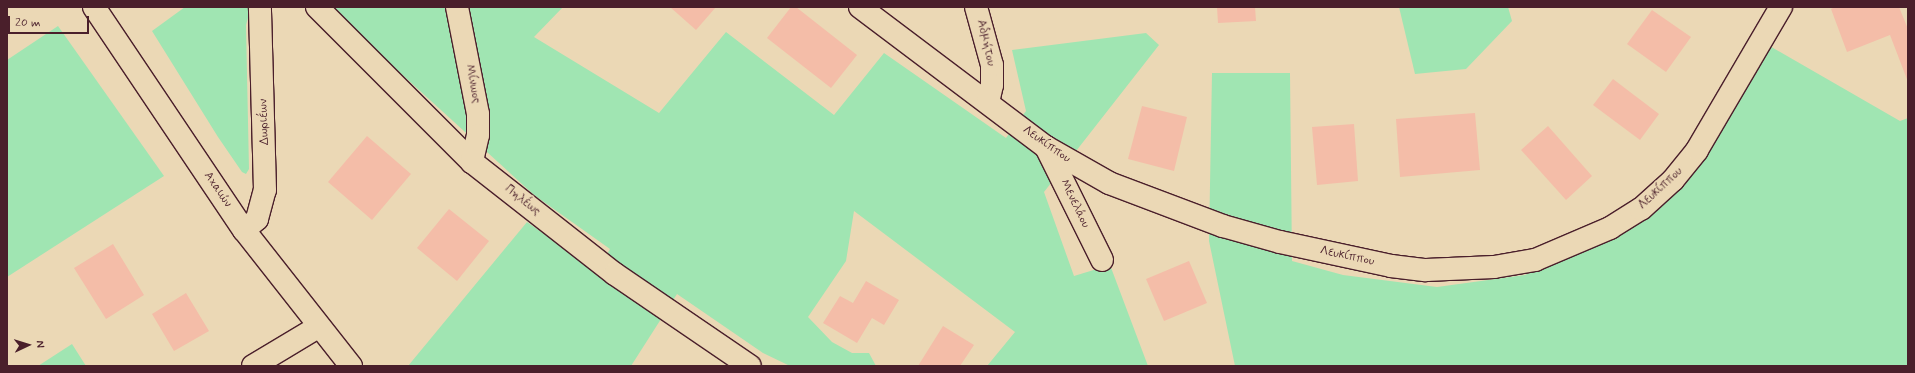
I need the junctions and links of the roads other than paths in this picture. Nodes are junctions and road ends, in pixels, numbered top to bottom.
1 (260, 7) edge
2 (317, 7) edge
3 (457, 7) edge
4 (860, 7) edge
5 (976, 7) edge
6 (1781, 7) edge
7 (101, 9) edge
8 (988, 103) junction
9 (1046, 147) junction
10 (472, 162) junction
11 (244, 230) junction
12 (1102, 260) dead end
13 (318, 327) junction
14 (253, 366) edge
15 (350, 366) edge
16 (750, 366) edge

1 - 11 street, Δωριέων
2 - 10 street, Πηλέως
3 - 10 street, Μίνωος
4 - 8 street, Λευκίππου
5 - 8 street, Αδμήτου
6 - 9 street, Λευκίππου
7 - 11 street, Αχαιών
8 - 9 street, Λευκίππου
9 - 12 street, Μενελάου
10 - 16 street, Πηλέως
11 - 13 street, Αχαιών
13 - 14 street
13 - 15 street, Αχαιών

